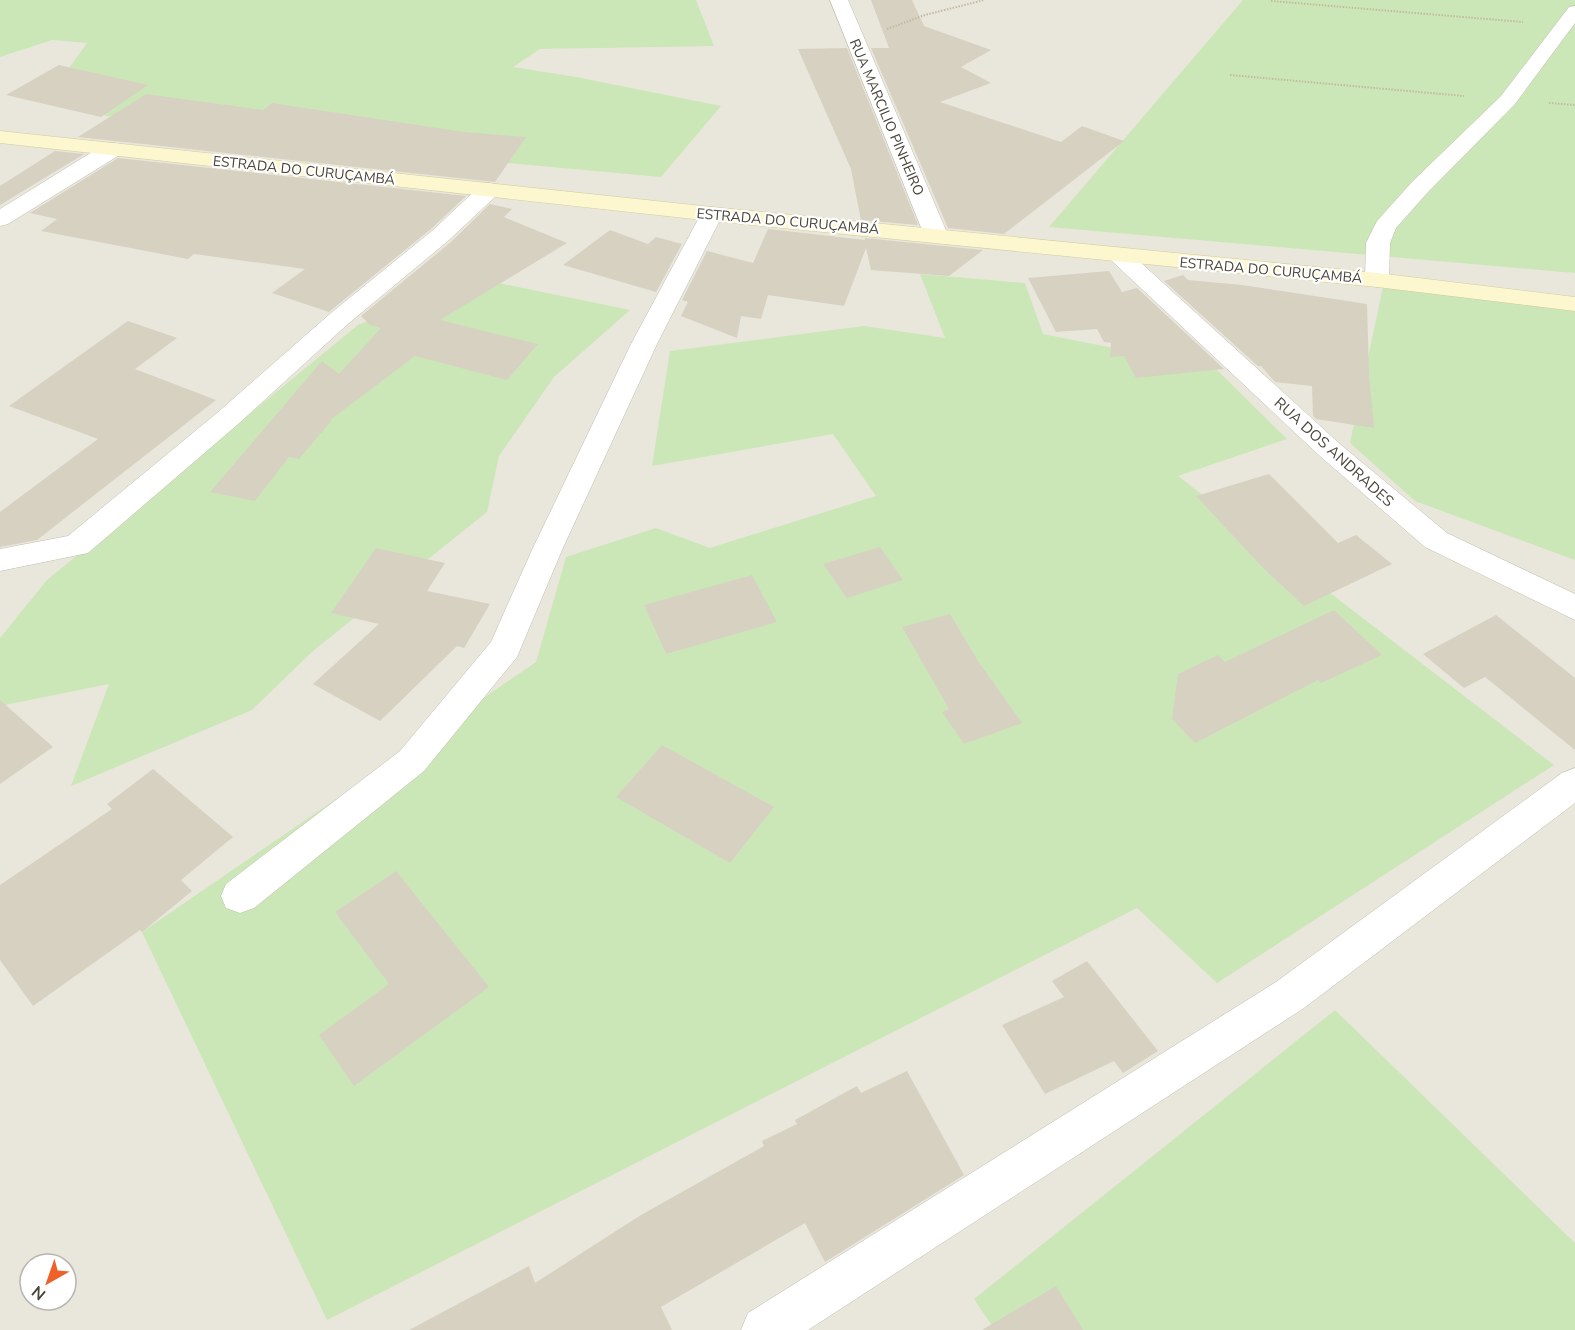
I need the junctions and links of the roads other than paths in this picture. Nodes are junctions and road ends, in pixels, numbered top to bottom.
1 (839, 0) edge
2 (1569, 18) edge
3 (0, 137) edge
4 (113, 149) junction
5 (489, 190) junction
6 (712, 214) junction
7 (0, 219) edge
8 (936, 235) junction
9 (1120, 256) junction
10 (1377, 280) junction
11 (1575, 304) edge
12 (0, 560) edge
13 (1575, 608) edge
14 (1575, 783) edge
15 (240, 896) dead end
16 (765, 1330) edge

1 - 8 street, RUA MARCILIO PINHEIRO
2 - 10 street
3 - 4 street, ESTRADA DO CURUÇAMBÁ
4 - 5 street, ESTRADA DO CURUÇAMBÁ
4 - 7 street
5 - 6 street, ESTRADA DO CURUÇAMBÁ
5 - 12 street
6 - 8 street, ESTRADA DO CURUÇAMBÁ
6 - 15 street
8 - 9 street, ESTRADA DO CURUÇAMBÁ
9 - 10 street, ESTRADA DO CURUÇAMBÁ
9 - 13 street, RUA DOS ANDRADES
10 - 11 street, ESTRADA DO CURUÇAMBÁ
14 - 16 street

